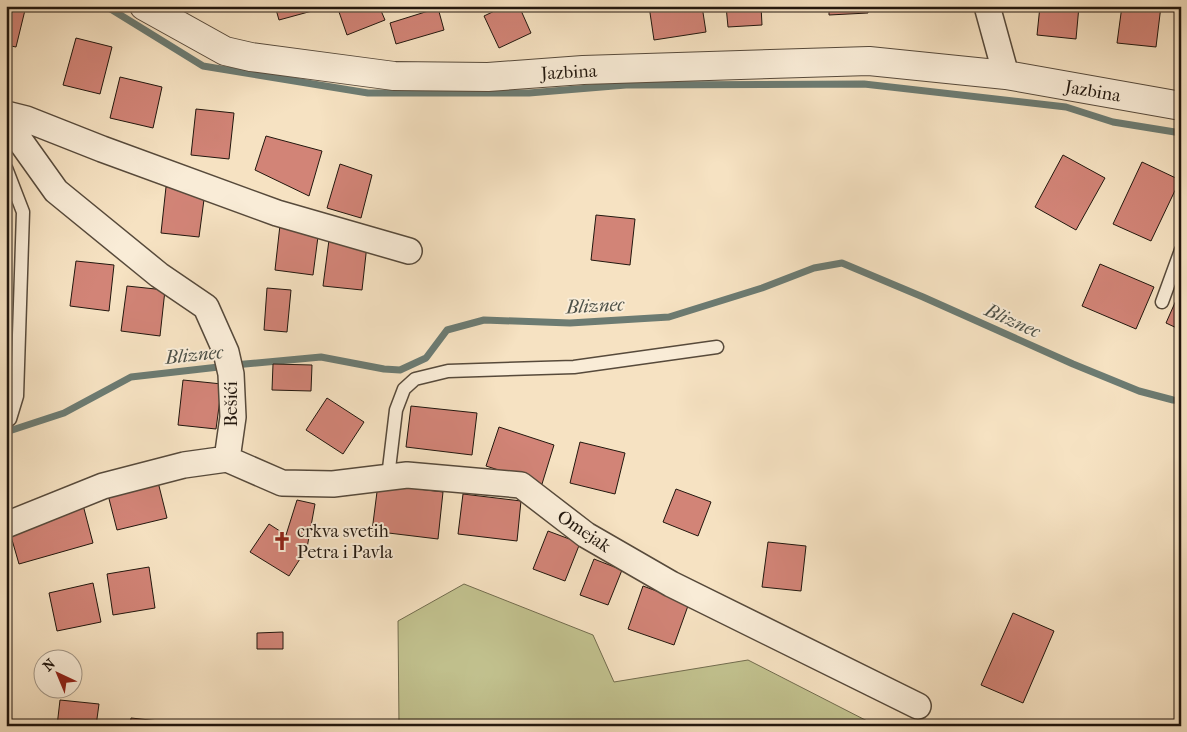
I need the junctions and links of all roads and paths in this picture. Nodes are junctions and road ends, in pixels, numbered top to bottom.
1 (144, 6) edge
2 (987, 6) edge
3 (1006, 75) junction
4 (1181, 106) edge
5 (7, 122) edge
6 (6, 168) edge
7 (1181, 250) edge
8 (409, 251) dead end
9 (1162, 302) dead end
10 (717, 347) dead end
11 (6, 422) edge
12 (227, 460) junction
13 (388, 477) junction
14 (6, 526) edge
15 (918, 706) dead end

1 - 3 street, Jazbina
2 - 3 street
3 - 4 street, Jazbina
5 - 8 street, Bešići
5 - 12 street, Bešići
6 - 11 lane
7 - 9 lane
10 - 13 lane
12 - 13 street, Omejak
12 - 14 street
13 - 15 street, Omejak

